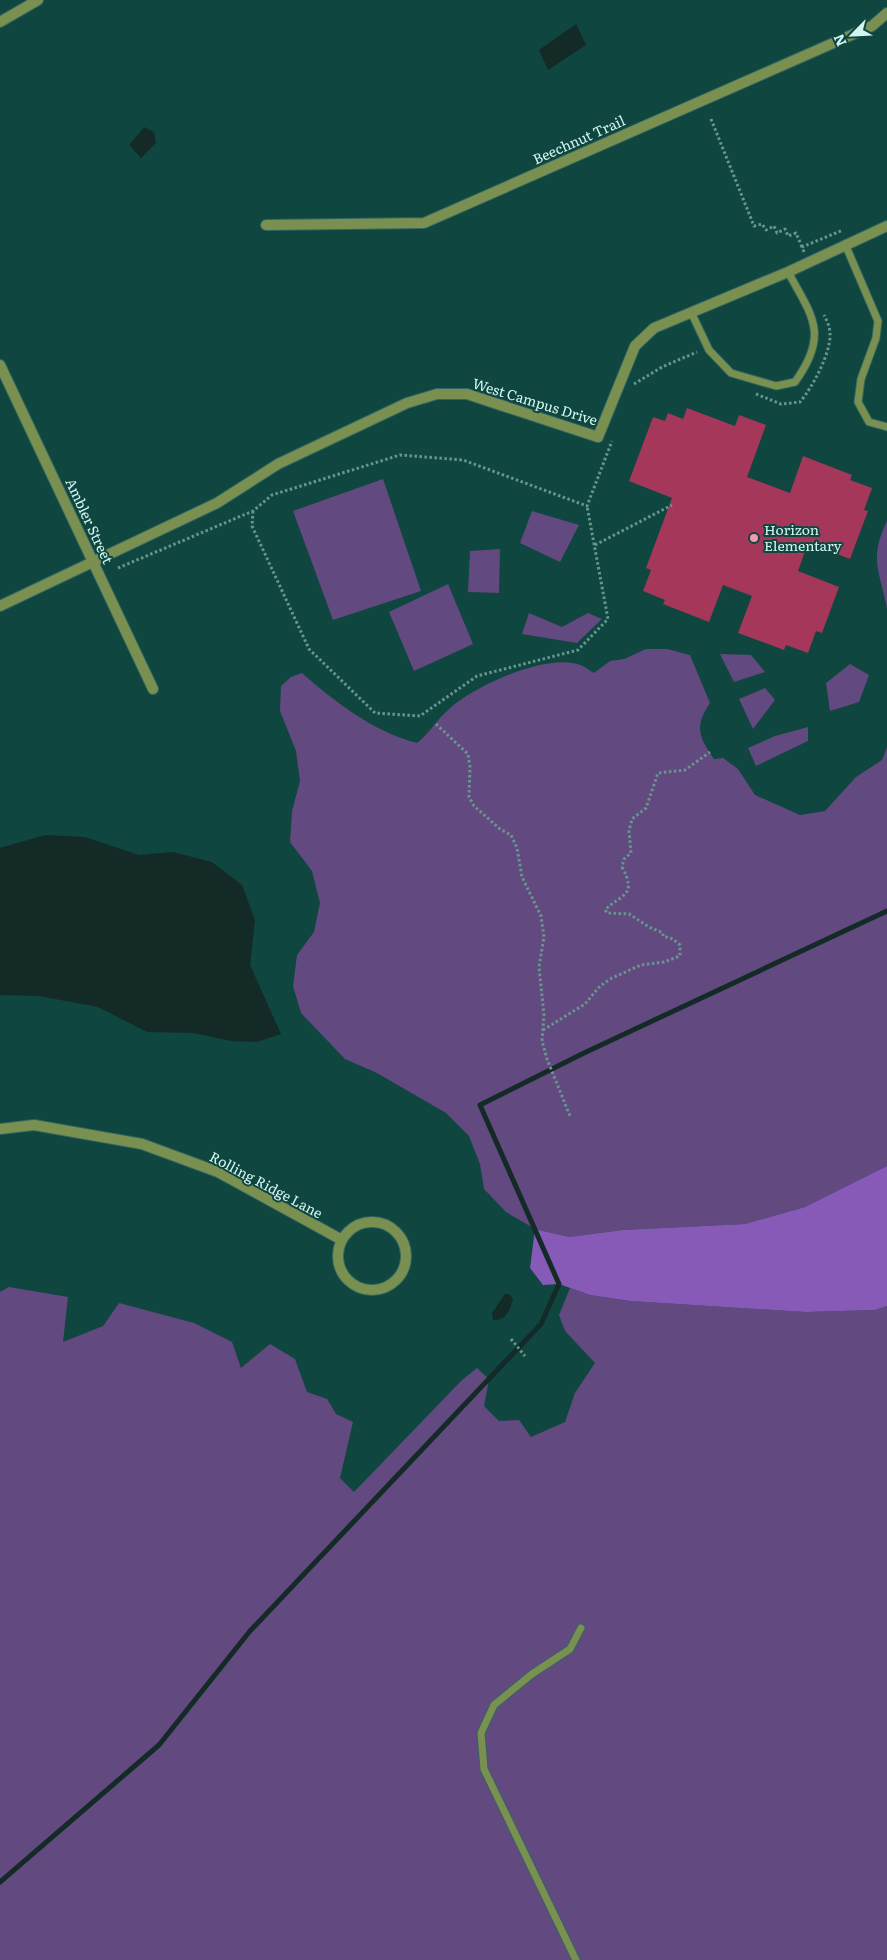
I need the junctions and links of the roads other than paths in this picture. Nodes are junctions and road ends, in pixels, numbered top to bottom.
1 (38, 0) edge
2 (887, 13) edge
3 (0, 22) edge
4 (266, 225) dead end
5 (887, 226) edge
6 (845, 244) junction
7 (788, 272) junction
8 (691, 312) junction
9 (0, 365) edge
10 (887, 427) edge
11 (94, 562) junction
12 (0, 606) edge
13 (153, 689) dead end
14 (0, 1129) edge
15 (342, 1240) junction
16 (581, 1628) dead end
17 (576, 1960) edge

1 - 3 street
2 - 4 street, Beechnut Trail
5 - 6 street, West Campus Drive
6 - 7 street, West Campus Drive
6 - 10 lane
7 - 8 street, West Campus Drive
7 - 8 lane
8 - 11 street, West Campus Drive
9 - 11 street, Ambler Street
11 - 12 street
11 - 13 street, Ambler Street
14 - 15 street, Rolling Ridge Lane
15 - 15 street
16 - 17 lane

